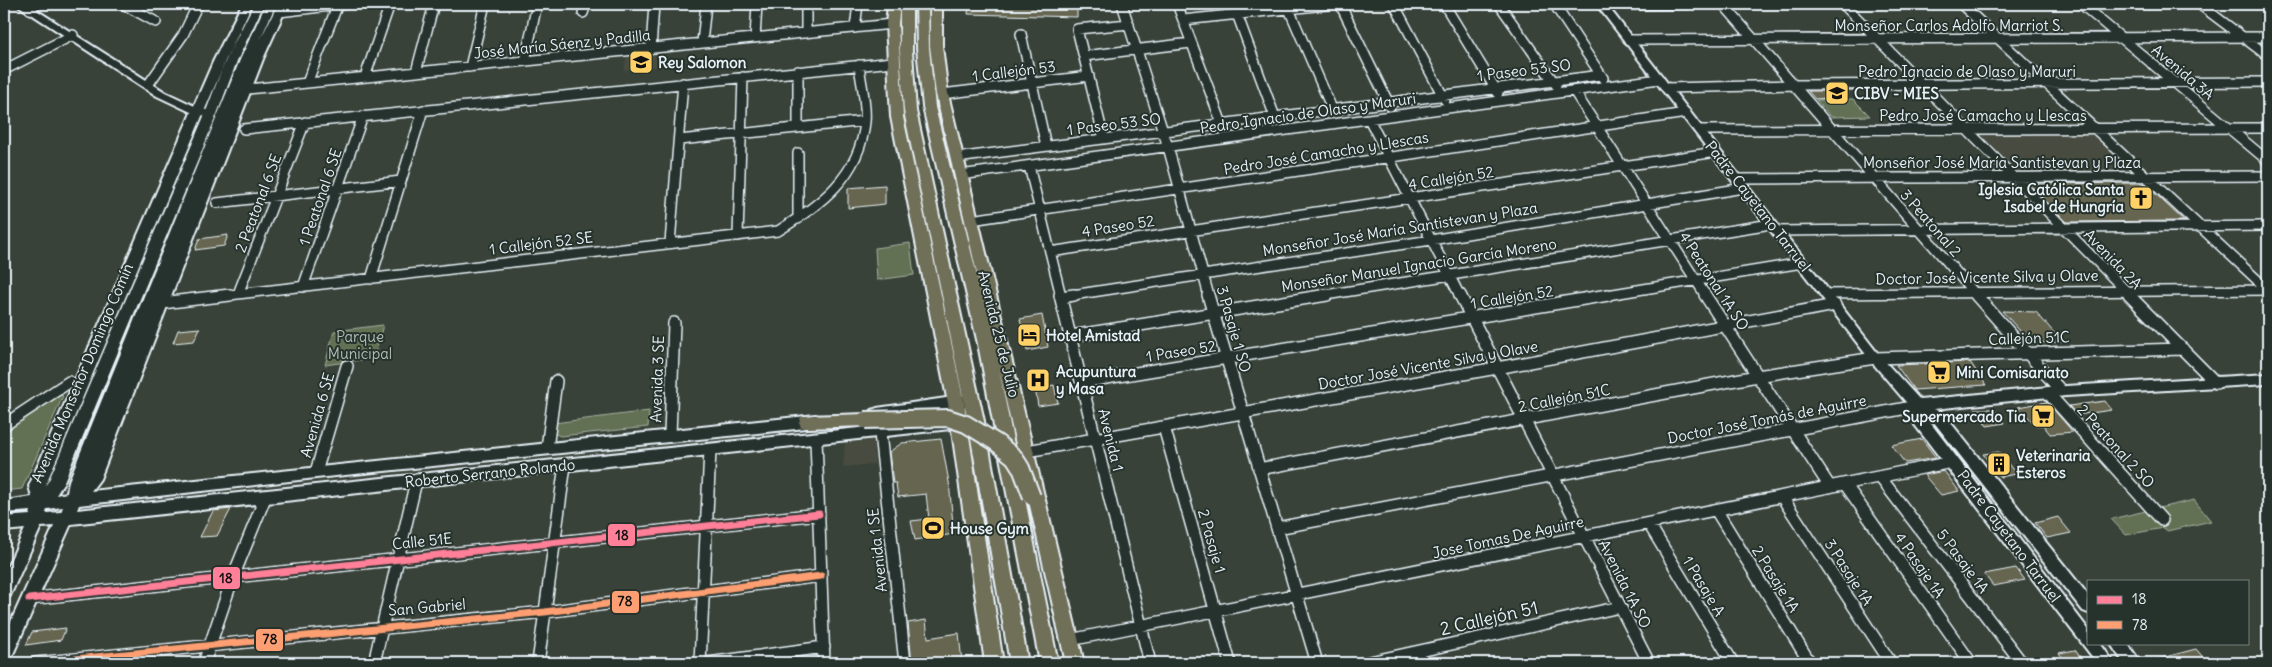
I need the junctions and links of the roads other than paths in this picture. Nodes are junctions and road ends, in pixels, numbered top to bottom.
1 (123, 4) edge
2 (198, 4) edge
3 (247, 4) edge
4 (259, 4) edge
5 (341, 4) edge
6 (390, 4) edge
7 (434, 4) edge
8 (485, 4) edge
9 (538, 4) edge
10 (586, 4) edge
11 (654, 4) edge
12 (706, 4) edge
13 (757, 4) edge
14 (806, 4) edge
15 (858, 4) edge
16 (922, 4) edge
17 (936, 4) edge
18 (1122, 4) edge
19 (1177, 4) edge
20 (1335, 4) edge
21 (1340, 4) edge
22 (1394, 4) edge
23 (1444, 4) edge
24 (1500, 4) edge
25 (1554, 4) edge
26 (1601, 4) edge
27 (1687, 4) edge
28 (1723, 4) edge
29 (1843, 4) edge
30 (1961, 4) edge
31 (2081, 4) edge
32 (2199, 4) edge
33 (29, 5) edge
34 (902, 5) edge
35 (278, 6) edge
36 (1290, 6) edge
37 (583, 13) dead end
38 (1237, 14) junction
39 (1183, 20) junction
40 (156, 22) dead end
41 (892, 24) junction
42 (1128, 24) junction
43 (856, 28) junction
44 (806, 33) junction
45 (1022, 34) dead end
46 (73, 35) junction
47 (2244, 37) junction
48 (2268, 37) edge
49 (755, 38) junction
50 (1999, 38) junction
51 (2122, 38) junction
52 (1878, 39) junction
53 (1629, 40) junction
54 (1754, 40) junction
55 (1191, 42) junction
56 (702, 43) junction
57 (651, 48) junction
58 (1138, 49) junction
59 (1084, 56) junction
60 (2268, 56) edge
61 (525, 61) junction
62 (893, 62) junction
63 (859, 65) junction
64 (470, 67) junction
65 (4, 70) edge
66 (798, 71) junction
67 (416, 72) junction
68 (1601, 74) junction
69 (1089, 76) junction
70 (365, 77) junction
71 (743, 77) junction
72 (1659, 79) junction
73 (1553, 81) junction
74 (2268, 82) edge
75 (308, 83) junction
76 (683, 83) junction
77 (1032, 83) junction
78 (2175, 83) junction
79 (2047, 84) junction
80 (148, 85) junction
81 (1794, 85) junction
82 (1609, 86) junction
83 (1924, 86) junction
84 (1495, 88) junction
85 (1666, 88) junction
86 (240, 90) junction
87 (1574, 91) junction
88 (1560, 93) junction
89 (942, 94) junction
90 (1442, 95) junction
91 (1502, 101) junction
92 (1388, 102) junction
93 (1449, 108) junction
94 (1332, 109) junction
95 (423, 110) junction
96 (205, 113) junction
97 (1686, 113) junction
98 (363, 116) junction
99 (1274, 116) junction
100 (1393, 116) junction
101 (1369, 119) junction
102 (865, 121) junction
103 (304, 122) junction
104 (1222, 124) junction
105 (1595, 126) junction
106 (798, 128) junction
107 (2095, 128) junction
108 (2228, 128) junction
109 (2268, 128) edge
110 (244, 129) dead end
111 (1833, 129) junction
112 (1966, 129) junction
113 (1698, 130) junction
114 (1163, 132) junction
115 (741, 134) junction
116 (1227, 138) junction
117 (1104, 139) junction
118 (679, 140) junction
119 (1046, 146) junction
120 (1168, 146) junction
121 (1716, 152) junction
122 (798, 153) dead end
123 (1388, 157) junction
124 (956, 158) junction
125 (2268, 161) edge
126 (1029, 166) junction
127 (1621, 166) junction
128 (960, 175) junction
129 (2147, 176) junction
130 (2268, 176) edge
131 (1873, 178) junction
132 (2014, 178) junction
133 (401, 182) junction
134 (1740, 183) junction
135 (338, 189) junction
136 (1179, 190) junction
137 (276, 196) junction
138 (1409, 198) junction
139 (217, 203) dead end
140 (1646, 205) junction
141 (1040, 210) junction
142 (798, 220) junction
143 (971, 220) junction
144 (2200, 226) junction
145 (2268, 226) edge
146 (1774, 228) junction
147 (2064, 228) junction
148 (1190, 230) junction
149 (1918, 230) junction
150 (738, 236) junction
151 (1431, 240) junction
152 (1669, 240) junction
153 (670, 243) junction
154 (1050, 252) junction
155 (175, 253) junction
156 (1802, 264) junction
157 (1202, 274) junction
158 (1449, 275) junction
159 (371, 279) junction
160 (1696, 281) junction
161 (303, 287) junction
162 (136, 290) junction
163 (2268, 290) edge
164 (2125, 291) junction
165 (121, 292) junction
166 (1972, 292) junction
167 (238, 294) junction
168 (1825, 294) junction
169 (1061, 297) junction
170 (162, 304) junction
171 (1834, 305) junction
172 (1214, 313) junction
173 (1472, 319) junction
174 (674, 323) dead end
175 (1725, 326) junction
176 (1071, 336) junction
177 (2183, 349) junction
178 (2025, 352) junction
179 (1875, 358) junction
180 (1226, 360) junction
181 (347, 366) dead end
182 (1497, 368) junction
183 (1757, 376) junction
184 (2268, 379) edge
185 (556, 381) dead end
186 (69, 382) dead end
187 (1082, 382) junction
188 (2216, 383) junction
189 (2054, 392) junction
190 (964, 402) junction
191 (1917, 406) junction
192 (1243, 412) junction
193 (1524, 420) junction
194 (807, 422) junction
195 (968, 422) junction
196 (4, 425) edge
197 (1164, 426) junction
198 (1793, 431) junction
199 (880, 432) junction
200 (670, 436) junction
201 (816, 439) junction
202 (1096, 439) junction
203 (547, 448) junction
204 (710, 450) junction
205 (1027, 451) junction
206 (1952, 462) junction
207 (565, 465) junction
208 (1259, 469) junction
209 (316, 472) junction
210 (1554, 477) junction
211 (1880, 477) junction
212 (416, 481) junction
213 (1845, 484) junction
214 (1830, 487) junction
215 (1782, 497) junction
216 (265, 498) junction
217 (74, 499) junction
218 (41, 502) junction
219 (4, 507) edge
220 (1716, 510) junction
221 (819, 514) junction
222 (66, 518) junction
223 (2162, 520) dead end
224 (36, 521) junction
225 (4, 524) edge
226 (1649, 524) junction
227 (706, 526) junction
228 (1278, 528) junction
229 (1045, 530) junction
230 (1584, 537) junction
231 (555, 542) junction
232 (398, 559) junction
233 (821, 576) junction
234 (233, 577) junction
235 (4, 591) edge
236 (703, 593) junction
237 (1297, 596) junction
238 (29, 599) junction
239 (2087, 605) edge
240 (1620, 607) junction
241 (1215, 610) junction
242 (545, 612) junction
243 (1141, 626) junction
244 (382, 628) junction
245 (2087, 639) edge
246 (1070, 640) junction
247 (2092, 644) edge
248 (2118, 644) edge
249 (210, 646) junction
250 (824, 646) junction
251 (4, 655) edge
252 (36, 663) edge
253 (204, 663) edge
254 (374, 663) edge
255 (538, 663) edge
256 (700, 663) edge
257 (708, 663) edge
258 (824, 663) edge
259 (905, 663) edge
260 (994, 663) edge
261 (1019, 663) edge
262 (1049, 663) edge
263 (1075, 663) edge
264 (1150, 663) edge
265 (1230, 663) edge
266 (1317, 663) edge
267 (1366, 663) edge
268 (1649, 663) edge
269 (1733, 663) edge
270 (1810, 663) edge
271 (1890, 663) edge
272 (1971, 663) edge
273 (2022, 663) edge
274 (2106, 663) edge
275 (2133, 663) edge

1 - 40 street
2 - 80 street
3 - 96 main road, Avenida Monseñor Domingo Comín
4 - 96 main road, Avenida Monseñor Domingo Comín
5 - 35 street
5 - 75 street
6 - 70 street
7 - 67 street
8 - 64 street
9 - 61 street
10 - 37 street
11 - 57 street
12 - 56 street
13 - 49 street
14 - 44 street
15 - 43 street
16 - 262 main road, Avenida 25 de Julio
17 - 89 main road, Avenida 25 de Julio
18 - 42 street, 3 Pasaje 1 SO
19 - 39 street
20 - 36 street
21 - 92 street
22 - 90 street
23 - 84 street
24 - 73 street
25 - 68 street
26 - 27 street
26 - 53 street, Padre Cayetano Tarruel
28 - 54 street, 3 Peatonal 2
29 - 52 street, Avenida 2A
30 - 50 street
31 - 51 street, Avenida 3A
32 - 47 street
33 - 46 street
34 - 41 main road
34 - 190 main road
35 - 86 main road
36 - 38 street
36 - 94 street
38 - 39 street
38 - 99 street
39 - 55 street
41 - 43 street, José María Sáenz y Padilla
41 - 62 main road
42 - 58 street, 3 Pasaje 1 SO
42 - 59 street
43 - 44 street, José María Sáenz y Padilla
44 - 49 street, José María Sáenz y Padilla
45 - 77 street
46 - 65 street
46 - 80 street
47 - 48 street, Monseñor Carlos Adolfo Marriot S.
47 - 51 street, Monseñor Carlos Adolfo Marriot S.
47 - 60 street
49 - 56 street, José María Sáenz y Padilla
50 - 51 street, Monseñor Carlos Adolfo Marriot S.
50 - 52 street, Monseñor Carlos Adolfo Marriot S.
50 - 79 street
51 - 78 street, Avenida 3A
52 - 54 street, Monseñor Carlos Adolfo Marriot S.
52 - 83 street, Avenida 2A
53 - 54 street, Monseñor Carlos Adolfo Marriot S.
53 - 72 street, Padre Cayetano Tarruel
54 - 81 street, 3 Peatonal 2
55 - 58 street
55 - 104 street
56 - 57 street, José María Sáenz y Padilla
57 - 61 street, José María Sáenz y Padilla
58 - 59 street
58 - 114 street, 3 Pasaje 1 SO
59 - 69 street
61 - 64 street, José María Sáenz y Padilla
62 - 63 street
62 - 190 main road
63 - 66 street
63 - 102 street, 1 Callejón 52 SE
64 - 67 street, José María Sáenz y Padilla
66 - 71 street
66 - 106 street
67 - 70 street, José María Sáenz y Padilla
68 - 73 street, 1 Paseo 53 SO
68 - 82 street
69 - 77 street, 1 Callejón 53
69 - 117 street
70 - 75 street, José María Sáenz y Padilla
71 - 76 street
71 - 115 street
72 - 82 street, Pedro Ignacio de Olaso y Maruri
72 - 85 street, Padre Cayetano Tarruel
73 - 84 street, 1 Paseo 53 SO
73 - 88 street
74 - 78 street, Pedro Ignacio de Olaso y Maruri
75 - 86 street, José María Sáenz y Padilla
76 - 95 street
76 - 118 street
77 - 89 street, 1 Callejón 53
77 - 119 street
78 - 79 street, Pedro Ignacio de Olaso y Maruri
78 - 108 street, Avenida 3A
79 - 83 street, Pedro Ignacio de Olaso y Maruri
79 - 107 street
80 - 96 street
81 - 83 street, Pedro Ignacio de Olaso y Maruri
81 - 85 street, Pedro Ignacio de Olaso y Maruri
81 - 111 street, 3 Peatonal 2
82 - 87 street, Pedro Ignacio de Olaso y Maruri
83 - 112 street, Avenida 2A
84 - 90 street, 1 Paseo 53 SO
84 - 91 street
85 - 97 street, Padre Cayetano Tarruel
86 - 155 main road
87 - 88 street, Pedro Ignacio de Olaso y Maruri
87 - 105 street, 4 Peatonal 1A SO
88 - 91 street, Pedro Ignacio de Olaso y Maruri
89 - 124 main road, Avenida 25 de Julio
90 - 92 street, 1 Paseo 53 SO
90 - 93 street
91 - 93 street, Pedro Ignacio de Olaso y Maruri
92 - 94 street, 1 Paseo 53 SO
92 - 100 street
93 - 100 street, Pedro Ignacio de Olaso y Maruri
94 - 99 street, 1 Paseo 53 SO
95 - 98 street
95 - 133 street
96 - 162 main road, Avenida Monseñor Domingo Comín
96 - 165 main road, Avenida Monseñor Domingo Comín
97 - 105 street, Pedro José Camacho y Llescas
97 - 113 street, Padre Cayetano Tarruel
98 - 103 street
98 - 135 street, 1 Peatonal 6 SE
99 - 104 street, 1 Paseo 53 SO
100 - 101 street, Pedro Ignacio de Olaso y Maruri
101 - 116 street, Pedro Ignacio de Olaso y Maruri
101 - 123 street, Avenida 1A SO
102 - 106 street
102 - 142 street, 1 Callejón 52 SE
103 - 110 street
103 - 137 street, 2 Peatonal 6 SE
104 - 114 street, 1 Paseo 53 SO
104 - 116 street
105 - 123 street, Pedro José Camacho y Llescas
105 - 127 street, 4 Peatonal 1A SO
106 - 115 street
107 - 108 street, Pedro José Camacho y Llescas
107 - 112 street, Pedro José Camacho y Llescas
107 - 129 street
108 - 109 street, Pedro José Camacho y Llescas
108 - 125 street, Avenida 3A
111 - 112 street, Pedro José Camacho y Llescas
111 - 113 street, Pedro José Camacho y Llescas
111 - 131 street, 3 Peatonal 2
112 - 132 street, Avenida 2A
113 - 121 street, Padre Cayetano Tarruel
114 - 117 street, 1 Paseo 53 SO
114 - 120 street, 3 Pasaje 1 SO
115 - 118 street
115 - 150 street
116 - 120 street, Pedro Ignacio de Olaso y Maruri
117 - 119 street, 1 Paseo 53 SO
118 - 153 street
119 - 124 street, 1 Paseo 53 SO
120 - 126 street, Pedro Ignacio de Olaso y Maruri
120 - 136 street, 3 Pasaje 1 SO
121 - 127 street, 4 Callejón 52
121 - 134 street, Padre Cayetano Tarruel
122 - 142 street
123 - 136 street, Pedro José Camacho y Llescas
123 - 138 street, Avenida 1A SO
124 - 128 main road, Avenida 25 de Julio
126 - 128 street, Pedro Ignacio de Olaso y Maruri
126 - 141 street, Avenida 1
127 - 138 street, 4 Callejón 52
127 - 140 street, 4 Peatonal 1A SO
128 - 143 main road, Avenida 25 de Julio
129 - 130 street, Monseñor José María Santistevan y Plaza
129 - 132 street, Monseñor José María Santistevan y Plaza
129 - 144 street
131 - 132 street, Monseñor José María Santistevan y Plaza
131 - 134 street, Monseñor José María Santistevan y Plaza
131 - 149 street, 3 Peatonal 2
132 - 147 street, Avenida 2A
133 - 135 street
133 - 159 street
134 - 140 street, Monseñor José María Santistevan y Plaza
134 - 146 street, Padre Cayetano Tarruel
135 - 137 street
135 - 161 street, 1 Peatonal 6 SE
136 - 141 street, Pedro José Camacho y Llescas
136 - 148 street, 3 Pasaje 1 SO
137 - 139 street
137 - 167 street, 2 Peatonal 6 SE
138 - 148 street, 4 Callejón 52
138 - 151 street, Avenida 1A SO
140 - 151 street, Monseñor José María Santistevan y Plaza
140 - 152 street, 4 Peatonal 1A SO
141 - 143 street, Pedro José Camacho y Llescas
141 - 154 street, Avenida 1
142 - 150 street, 1 Callejón 52 SE
143 - 205 main road, Avenida 25 de Julio
144 - 145 street, Monseñor Manuel Ignacio García Moreno
144 - 147 street, Monseñor Manuel Ignacio García Moreno
144 - 163 street
146 - 149 street, Monseñor Manuel Ignacio García Moreno
146 - 152 street, Monseñor Manuel Ignacio García Moreno
146 - 156 street, Padre Cayetano Tarruel
147 - 149 street, Monseñor Manuel Ignacio García Moreno
147 - 164 street, Avenida 2A
148 - 154 street, 4 Paseo 52
148 - 157 street, 3 Pasaje 1 SO
149 - 166 street, 3 Peatonal 2
150 - 153 street, 1 Callejón 52 SE
151 - 157 street, Monseñor José María Santistevan y Plaza
151 - 158 street, Avenida 1A SO
152 - 158 street, Monseñor Manuel Ignacio García Moreno
152 - 160 street, 4 Peatonal 1A SO
153 - 159 street, 1 Callejón 52 SE
154 - 169 street, Avenida 1
155 - 170 main road
155 - 217 main road
156 - 160 street, 1 Callejón 52
156 - 168 street, Padre Cayetano Tarruel
157 - 169 street, Monseñor José María Santistevan y Plaza
157 - 172 street, 3 Pasaje 1 SO
158 - 172 street, Monseñor Manuel Ignacio García Moreno
158 - 173 street, Avenida 1A SO
159 - 161 street, 1 Callejón 52 SE
160 - 173 street, 1 Callejón 52
160 - 175 street, 4 Peatonal 1A SO
161 - 167 street, 1 Callejón 52 SE
162 - 165 main road
162 - 218 main road, Avenida Monseñor Domingo Comín
163 - 164 street, Doctor José Vicente Silva y Olave
164 - 166 street, Doctor José Vicente Silva y Olave
164 - 177 street, Avenida 2A
165 - 218 main road, Avenida Monseñor Domingo Comín
166 - 168 street, Doctor José Vicente Silva y Olave
166 - 178 street, 3 Peatonal 2
167 - 170 street, 1 Callejón 52 SE
168 - 171 street, Padre Cayetano Tarruel
169 - 176 street, Avenida 1
170 - 217 main road
171 - 175 street, Doctor José Vicente Silva y Olave
171 - 179 street, Padre Cayetano Tarruel
172 - 176 street, Monseñor Manuel Ignacio García Moreno
172 - 180 street, 3 Pasaje 1 SO
173 - 180 street, 1 Callejón 52
173 - 182 street, Avenida 1A SO
174 - 200 street, Avenida 3 SE
175 - 182 street, Doctor José Vicente Silva y Olave
175 - 183 street, 4 Peatonal 1A SO
176 - 187 street, Avenida 1
177 - 178 street, Callejón 51C
177 - 188 street, Avenida 2A
178 - 179 street, Callejón 51C
178 - 189 street, 3 Peatonal 2
179 - 183 street, 2 Callejón 51C
179 - 191 street, Padre Cayetano Tarruel
180 - 187 street, 1 Paseo 52
180 - 192 street, 3 Pasaje 1 SO
181 - 209 street, Avenida 6 SE
182 - 192 street, Doctor José Vicente Silva y Olave
182 - 193 street, Avenida 1A SO
183 - 193 street, 2 Callejón 51C
183 - 198 street, 4 Peatonal 1A SO
184 - 188 street, Doctor José Tomás de Aguirre
185 - 203 street
186 - 196 street
187 - 202 street, Avenida 1
188 - 189 street, Doctor José Tomás de Aguirre
189 - 191 street, Doctor José Tomás de Aguirre
189 - 223 street, 2 Peatonal 2 SO
190 - 194 main road, Roberto Serrano Rolando
190 - 195 main road
191 - 198 street, Doctor José Tomás de Aguirre
191 - 206 street, Padre Cayetano Tarruel
191 - 239 street, Padre Cayetano Tarruel
192 - 197 street, Doctor José Vicente Silva y Olave
192 - 208 street, 3 Pasaje 1 SO
193 - 208 street, 2 Callejón 51C
193 - 210 street, Avenida 1A SO
194 - 200 main road, Roberto Serrano Rolando
194 - 229 main road, bridge
195 - 199 main road, Roberto Serrano Rolando
195 - 260 main road
195 - 261 main road
197 - 202 street, Doctor José Vicente Silva y Olave
197 - 241 street, 2 Pasaje 1
198 - 210 street, Doctor José Tomás de Aguirre
198 - 214 street, 4 Peatonal 1A SO
199 - 201 main road, Roberto Serrano Rolando
199 - 259 street, Avenida 1 SE
200 - 203 main road, Roberto Serrano Rolando
201 - 204 main road, Roberto Serrano Rolando
201 - 221 street
202 - 205 street, Doctor José Vicente Silva y Olave
202 - 243 street, Avenida 1
203 - 209 main road, Roberto Serrano Rolando
204 - 207 main road, Roberto Serrano Rolando
204 - 227 street
205 - 229 main road, Avenida 25 de Julio
206 - 211 street, Jose Tomas De Aguirre
206 - 245 street, Padre Cayetano Tarruel
207 - 212 main road, Roberto Serrano Rolando
207 - 231 street
208 - 228 street, 3 Pasaje 1 SO
209 - 217 main road, Roberto Serrano Rolando
210 - 228 street, Doctor José Tomás de Aguirre
210 - 230 street, Avenida 1A SO
211 - 213 street, Jose Tomas De Aguirre
211 - 273 street, 5 Pasaje 1A
212 - 216 main road, Roberto Serrano Rolando
212 - 232 street
213 - 214 street, Jose Tomas De Aguirre
213 - 272 street, 4 Pasaje 1A
214 - 215 street, Jose Tomas De Aguirre
215 - 220 street, Jose Tomas De Aguirre
215 - 271 street, 3 Pasaje 1A
216 - 222 main road, Roberto Serrano Rolando
216 - 234 street
217 - 218 main road, Roberto Serrano Rolando
217 - 222 main road
218 - 219 main road, Roberto Serrano Rolando
218 - 224 main road
220 - 226 street, Jose Tomas De Aguirre
220 - 270 street, 2 Pasaje 1A
221 - 227 street, Calle 51E
221 - 233 street
222 - 224 main road, Roberto Serrano Rolando
222 - 238 main road
224 - 225 main road, Roberto Serrano Rolando
224 - 235 main road
226 - 230 street, Jose Tomas De Aguirre
226 - 269 street, 1 Pasaje A
227 - 231 street, Calle 51E
227 - 236 street
228 - 237 street, 3 Pasaje 1 SO
229 - 246 main road, Avenida 25 de Julio
230 - 237 street, Jose Tomas De Aguirre
230 - 240 street, Avenida 1A SO
231 - 232 street, Calle 51E
231 - 242 street
232 - 234 street, Calle 51E
232 - 244 street
233 - 236 street, San Gabriel
233 - 250 street
234 - 238 street, Calle 51E
234 - 249 street
236 - 242 street, San Gabriel
236 - 256 street
237 - 241 street, Jose Tomas De Aguirre
237 - 266 street, 3 Pasaje 1 SO
238 - 251 main road
240 - 267 street, 2 Callejón 51
240 - 268 street, Avenida 1A SO
241 - 243 street, Jose Tomas De Aguirre
241 - 265 street, 2 Pasaje 1
242 - 244 street, San Gabriel
242 - 255 street
243 - 246 street, Jose Tomas De Aguirre
243 - 264 street, Avenida 1
244 - 249 street, San Gabriel
244 - 254 street
246 - 263 main road, Avenida 25 de Julio
247 - 274 street
248 - 275 street
249 - 252 street, San Gabriel
249 - 253 street
250 - 257 street
250 - 258 street

